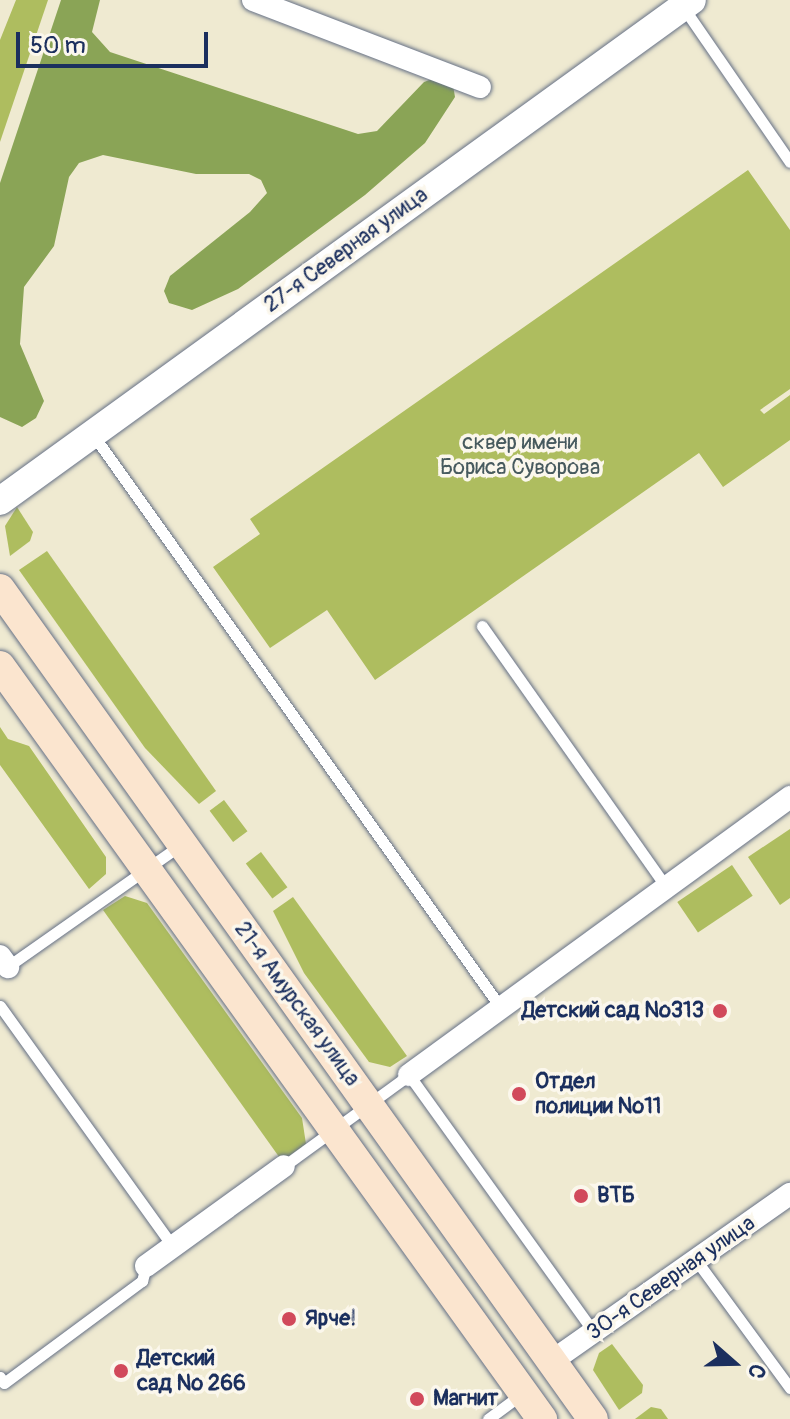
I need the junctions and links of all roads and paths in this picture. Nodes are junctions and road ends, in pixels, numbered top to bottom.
1 (253, 0) edge
2 (688, 3) edge
3 (480, 87) dead end
4 (790, 162) edge
5 (94, 436) junction
6 (0, 501) edge
7 (0, 589) edge
8 (482, 626) dead end
9 (0, 666) edge
10 (790, 797) edge
11 (182, 844) junction
12 (148, 868) junction
13 (666, 887) junction
14 (3, 965) edge
15 (0, 1006) edge
16 (501, 1008) junction
17 (409, 1075) junction
18 (369, 1103) junction
19 (336, 1128) junction
20 (284, 1166) joint
21 (790, 1194) edge
22 (173, 1247) junction
23 (696, 1260) junction
24 (146, 1266) joint
25 (594, 1332) junction
26 (552, 1361) junction
27 (0, 1377) edge
28 (790, 1388) edge
29 (523, 1393) junction
30 (488, 1419) edge
31 (542, 1419) edge
32 (593, 1419) edge

1 - 3 street
2 - 4 lane
2 - 5 street, 27-я Северная улица
5 - 6 street, 27-я Северная улица
5 - 16 lane
7 - 11 main road, 21-я Амурская улица
8 - 13 lane
9 - 12 main road, 21-я Амурская улица
10 - 13 street
11 - 12 lane
11 - 18 main road, 21-я Амурская улица
12 - 14 lane
12 - 19 main road, 21-я Амурская улица
13 - 16 street
15 - 22 lane
16 - 17 street
17 - 18 lane
17 - 25 lane
18 - 19 lane
18 - 26 main road, 21-я Амурская улица
19 - 20 lane
19 - 29 main road, 21-я Амурская улица
20 - 22 street
21 - 23 street, 30-я Северная улица
22 - 24 street
23 - 25 street, 30-я Северная улица
23 - 28 lane
24 - 27 lane
25 - 26 street, 30-я Северная улица
26 - 32 main road, 21-я Амурская улица
29 - 30 lane
29 - 31 main road, 21-я Амурская улица

